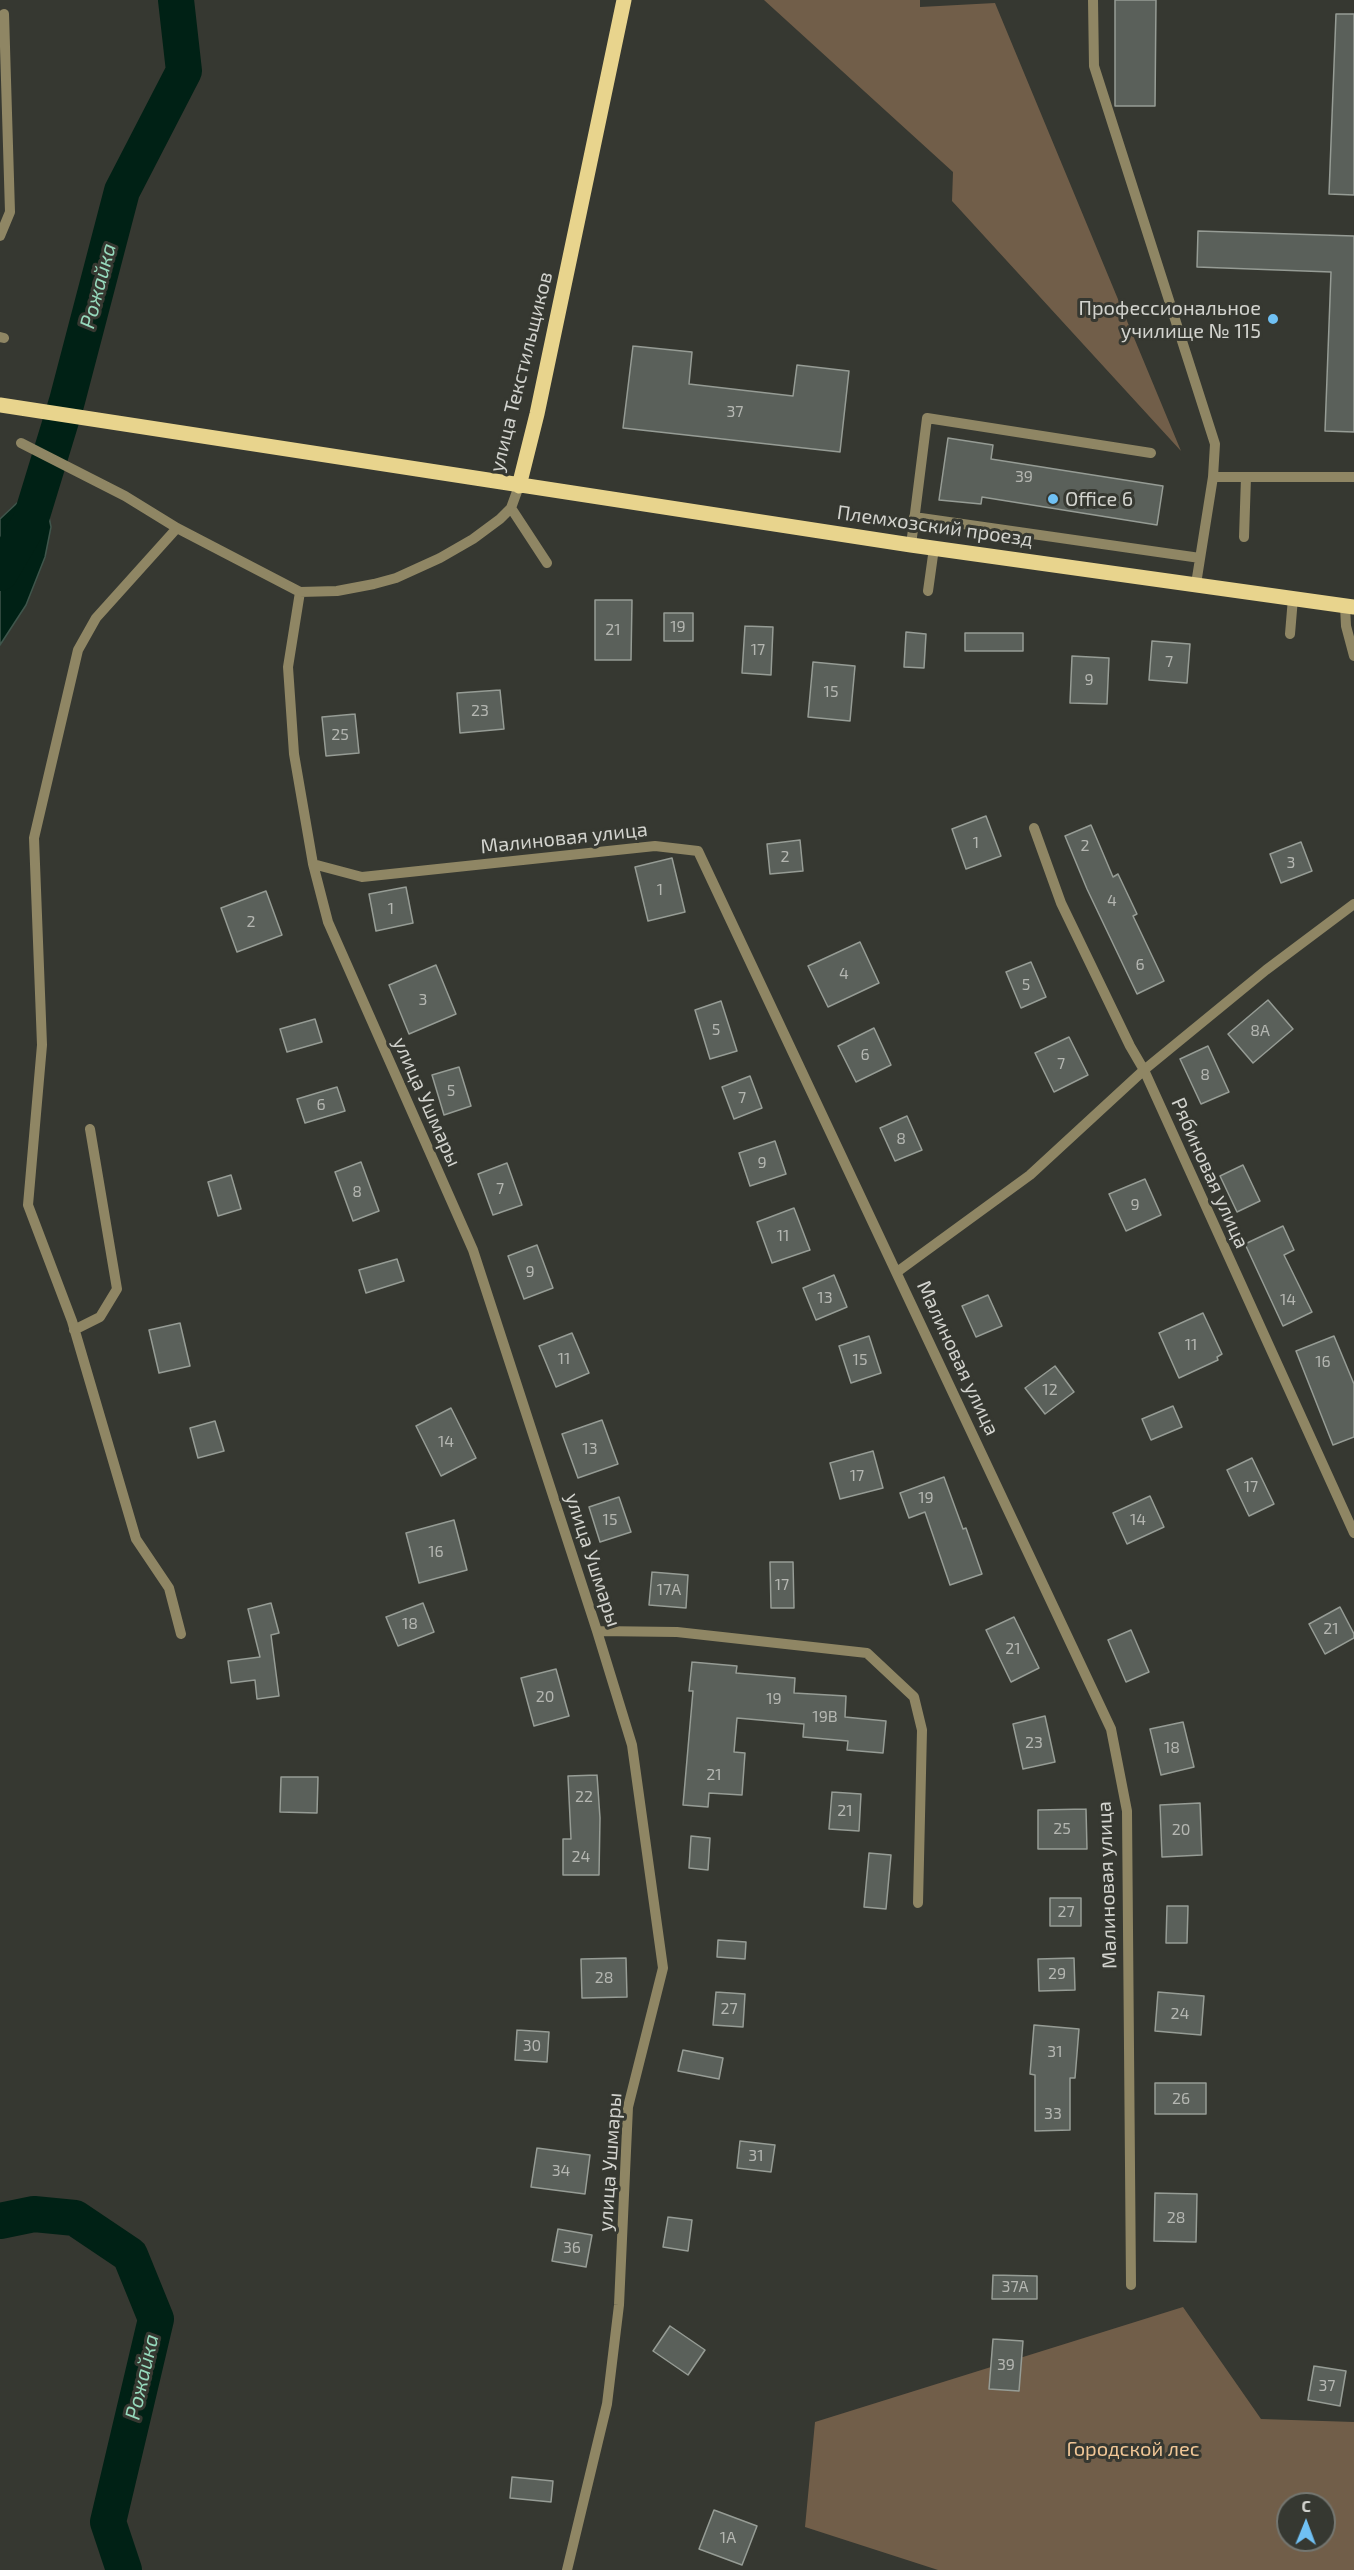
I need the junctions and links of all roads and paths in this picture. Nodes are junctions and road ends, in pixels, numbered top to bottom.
1 (624, 0) edge
2 (1093, 0) edge
3 (4, 14) dead end
4 (0, 236) edge
5 (0, 405) edge
6 (21, 443) dead end
7 (1151, 453) dead end
8 (1213, 477) junction
9 (1246, 477) junction
10 (1354, 477) edge
11 (519, 486) junction
12 (511, 508) junction
13 (914, 517) junction
14 (177, 528) junction
15 (1244, 537) dead end
16 (911, 545) junction
17 (934, 548) junction
18 (1200, 558) junction
19 (547, 563) dead end
20 (1196, 584) junction
21 (928, 591) dead end
22 (300, 592) junction
23 (1293, 598) junction
24 (1350, 607) edge
25 (1290, 634) dead end
26 (1354, 656) edge
27 (1034, 828) dead end
28 (313, 864) junction
29 (1354, 904) edge
30 (1144, 1070) junction
31 (90, 1129) dead end
32 (897, 1272) junction
33 (74, 1330) junction
34 (1354, 1533) edge
35 (597, 1631) junction
36 (181, 1634) dead end
37 (918, 1903) dead end
38 (1131, 2285) dead end
39 (567, 2570) edge

1 - 11 main road, улица Текстильщиков
2 - 8 street
3 - 4 street
5 - 11 main road, улица Текстильщиков
6 - 14 street
7 - 13 street
8 - 9 street
8 - 18 street
9 - 10 street
9 - 15 street
11 - 12 street
11 - 16 main road, Племхозский проезд
12 - 19 street
12 - 22 street
13 - 16 street
13 - 18 street
14 - 22 street
14 - 33 street
16 - 17 main road, Племхозский проезд
17 - 20 main road, Племхозский проезд
17 - 21 street
18 - 20 street
20 - 23 main road, Племхозский проезд
22 - 28 street, улица Ушмары
23 - 24 main road, Племхозский проезд
23 - 25 street
24 - 26 street
27 - 30 street, Рябиновая улица
28 - 32 street, Малиновая улица
28 - 35 street, улица Ушмары
29 - 30 street
30 - 32 street
30 - 34 street, Рябиновая улица
31 - 33 street
32 - 38 street, Малиновая улица
33 - 36 street
35 - 37 street
35 - 39 street, улица Ушмары

